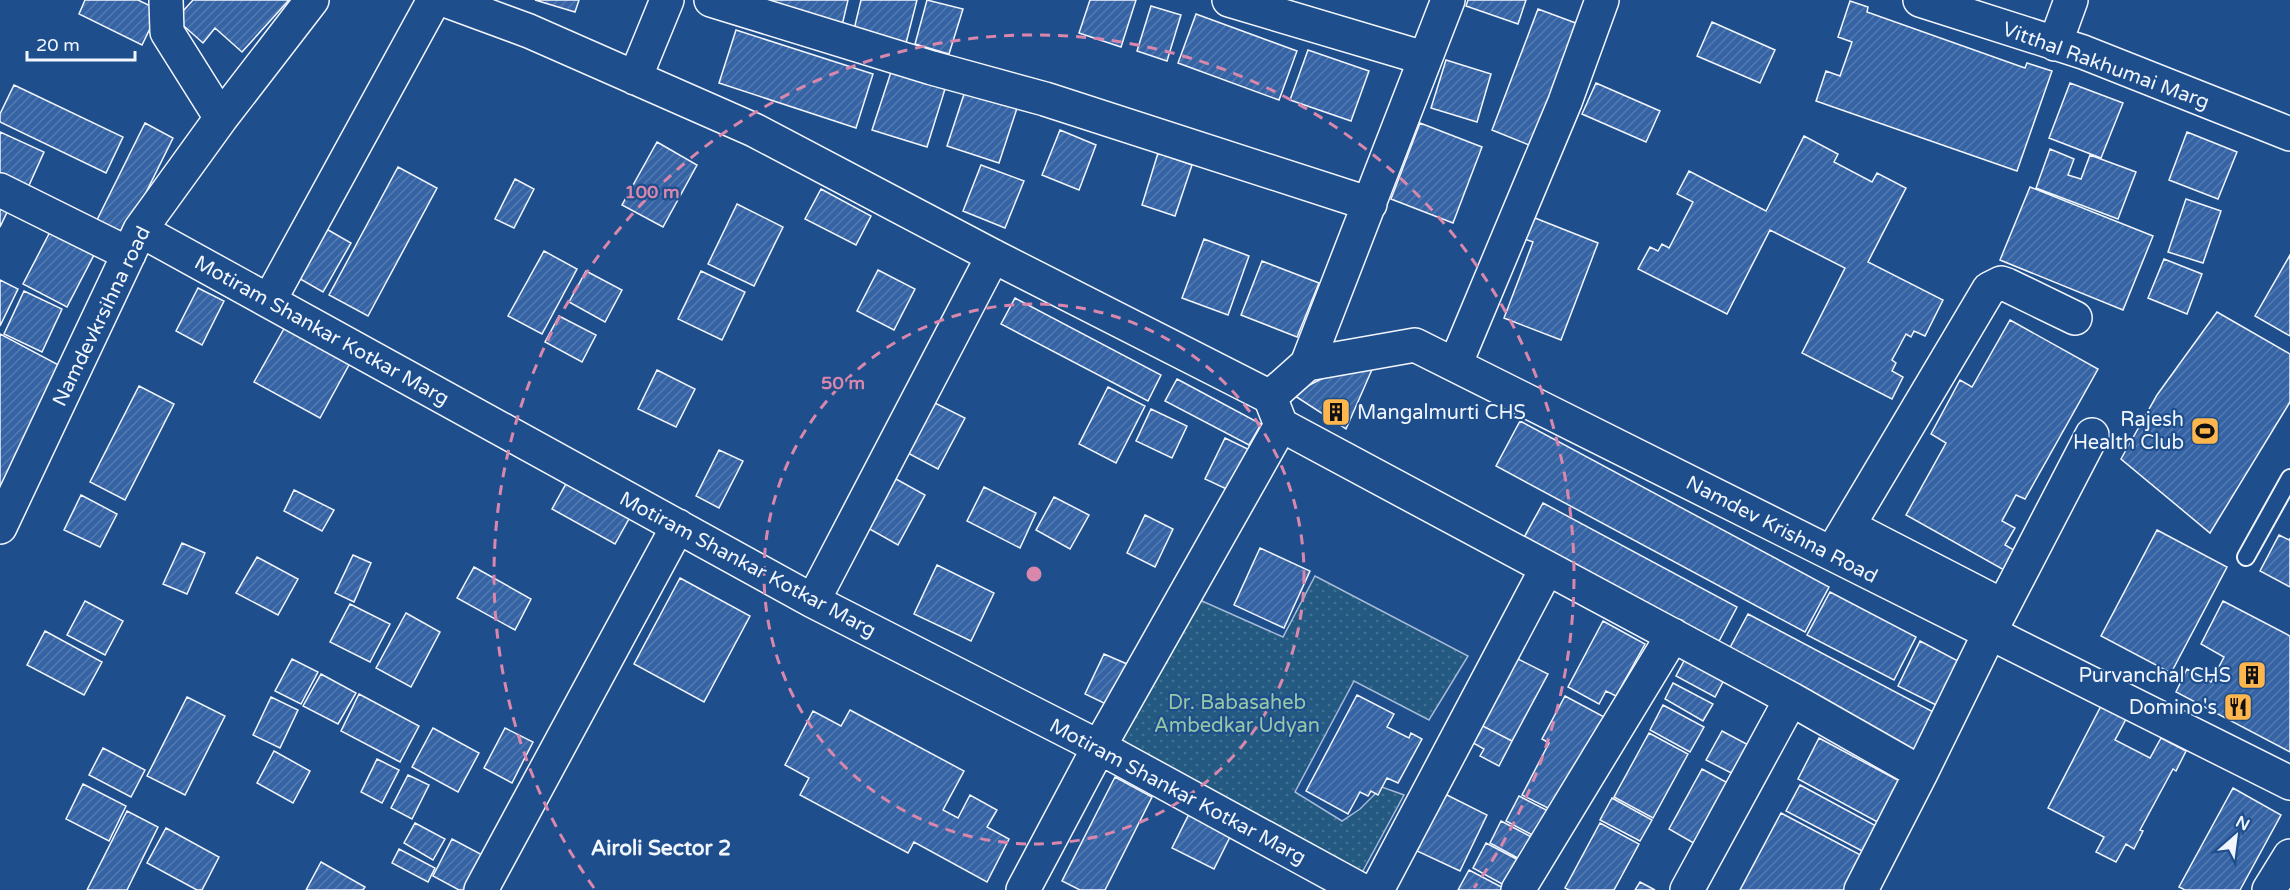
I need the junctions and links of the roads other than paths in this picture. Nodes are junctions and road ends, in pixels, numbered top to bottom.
1 (166, 0) edge
2 (312, 0) edge
3 (434, 0) edge
4 (445, 0) edge
5 (667, 0) edge
6 (711, 0) edge
7 (1229, 0) edge
8 (1448, 0) edge
9 (1602, 0) edge
10 (1920, 0) edge
11 (2071, 0) edge
12 (2055, 44) junction
13 (1424, 58) junction
14 (635, 78) junction
15 (221, 118) junction
16 (2290, 134) edge
17 (0, 190) edge
18 (1370, 204) junction
19 (134, 242) junction
20 (993, 256) junction
21 (269, 301) junction
22 (2076, 318) dead end
23 (1307, 364) junction
24 (1455, 365) junction
25 (1275, 411) junction
26 (2092, 435) dead end
27 (2290, 478) edge
28 (678, 526) junction
29 (1848, 526) junction
30 (0, 527) edge
31 (1832, 553) junction
32 (2246, 557) dead end
33 (1547, 568) junction
34 (813, 601) junction
35 (1996, 620) junction
36 (1673, 635) junction
37 (1791, 699) junction
38 (1099, 747) junction
39 (1921, 773) junction
40 (2290, 783) edge
41 (2290, 856) edge
42 (482, 890) edge
43 (1023, 890) edge
44 (1361, 890) edge
45 (1377, 890) edge
46 (1518, 890) edge
47 (1687, 890) edge
48 (1861, 890) edge
49 (2269, 890) edge

1 - 15 street
2 - 15 street, Namdevkrsihna road
3 - 21 street
4 - 14 street
5 - 14 street
6 - 18 street
7 - 13 street
8 - 13 street
9 - 24 street
10 - 12 street, Vitthal Rakhumai Marg
11 - 12 street
12 - 16 street, Vitthal Rakhumai Marg
13 - 18 street
14 - 20 street
15 - 19 street, Namdevkrsihna road
17 - 19 street, Motiram Shankar Kotkar Marg
18 - 23 street
19 - 21 street, Motiram Shankar Kotkar Marg
19 - 30 street, Namdevkrsihna road
20 - 25 street
20 - 34 street
21 - 28 street, Motiram Shankar Kotkar Marg
22 - 29 street
23 - 24 street, Namdev Krishna Road
23 - 25 street
24 - 31 street, Namdev Krishna Road
25 - 33 street
25 - 38 street
26 - 35 street
27 - 32 lane
28 - 34 street, Motiram Shankar Kotkar Marg
28 - 42 street
29 - 31 street
29 - 35 street
31 - 35 street, Namdev Krishna Road
33 - 36 street
33 - 45 street
34 - 38 street, Motiram Shankar Kotkar Marg
35 - 39 street
35 - 40 street, Namdev Krishna Road
36 - 37 street
36 - 46 street
37 - 39 street
37 - 47 street
38 - 43 street
38 - 44 street, Motiram Shankar Kotkar Marg
39 - 48 street
41 - 49 street

